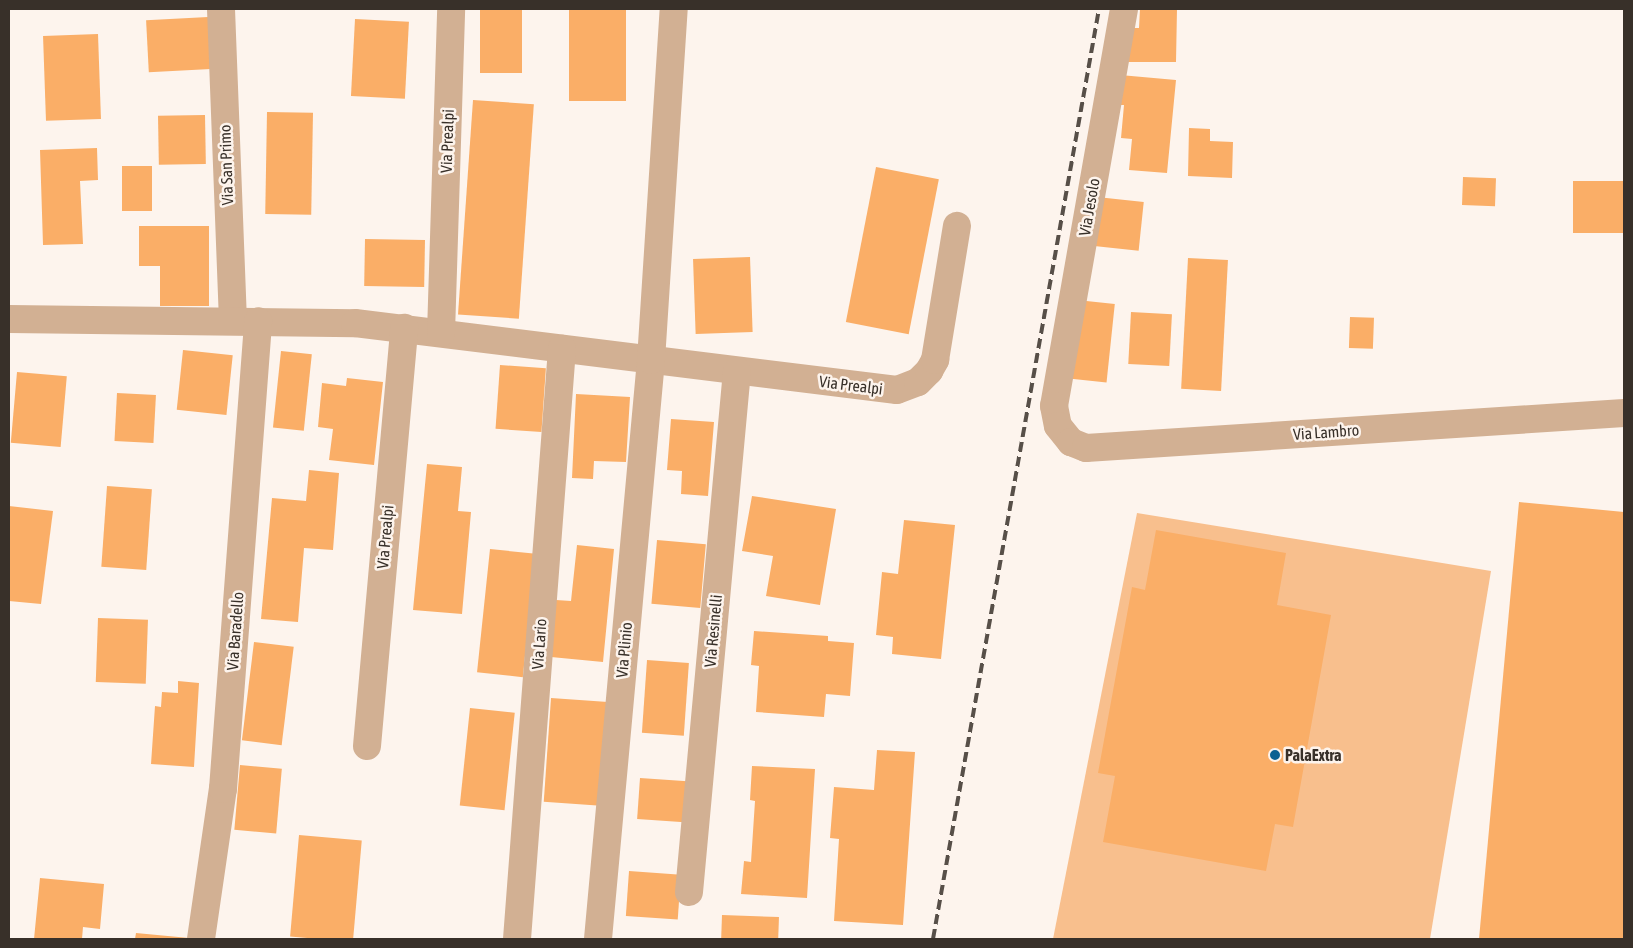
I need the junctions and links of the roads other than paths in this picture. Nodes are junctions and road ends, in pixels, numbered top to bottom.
1 (221, 9) edge
2 (451, 9) edge
3 (674, 9) edge
4 (1124, 9) edge
5 (957, 226) dead end
6 (9, 319) edge
7 (245, 321) junction
8 (404, 328) junction
9 (441, 333) junction
10 (562, 349) junction
11 (651, 360) junction
12 (737, 371) junction
13 (1054, 406) joint
14 (1624, 412) edge
15 (367, 746) dead end
16 (690, 892) dead end
17 (201, 939) edge
18 (517, 939) edge
19 (598, 939) edge

1 - 7 street, Via San Primo
2 - 9 street, Via Prealpi
3 - 11 street
4 - 13 street, Via Jesolo
5 - 12 street, Via Prealpi
6 - 7 street, Via Prealpi
7 - 8 street, Via Prealpi
7 - 17 street, Via Baradello
8 - 9 street, Via Prealpi
8 - 15 street, Via Prealpi
9 - 10 street, Via Prealpi
10 - 11 street, Via Prealpi
10 - 18 street, Via Lario
11 - 12 street, Via Prealpi
11 - 19 street, Via Plinio
12 - 16 street, Via Resinelli
13 - 14 street, Via Lambro

